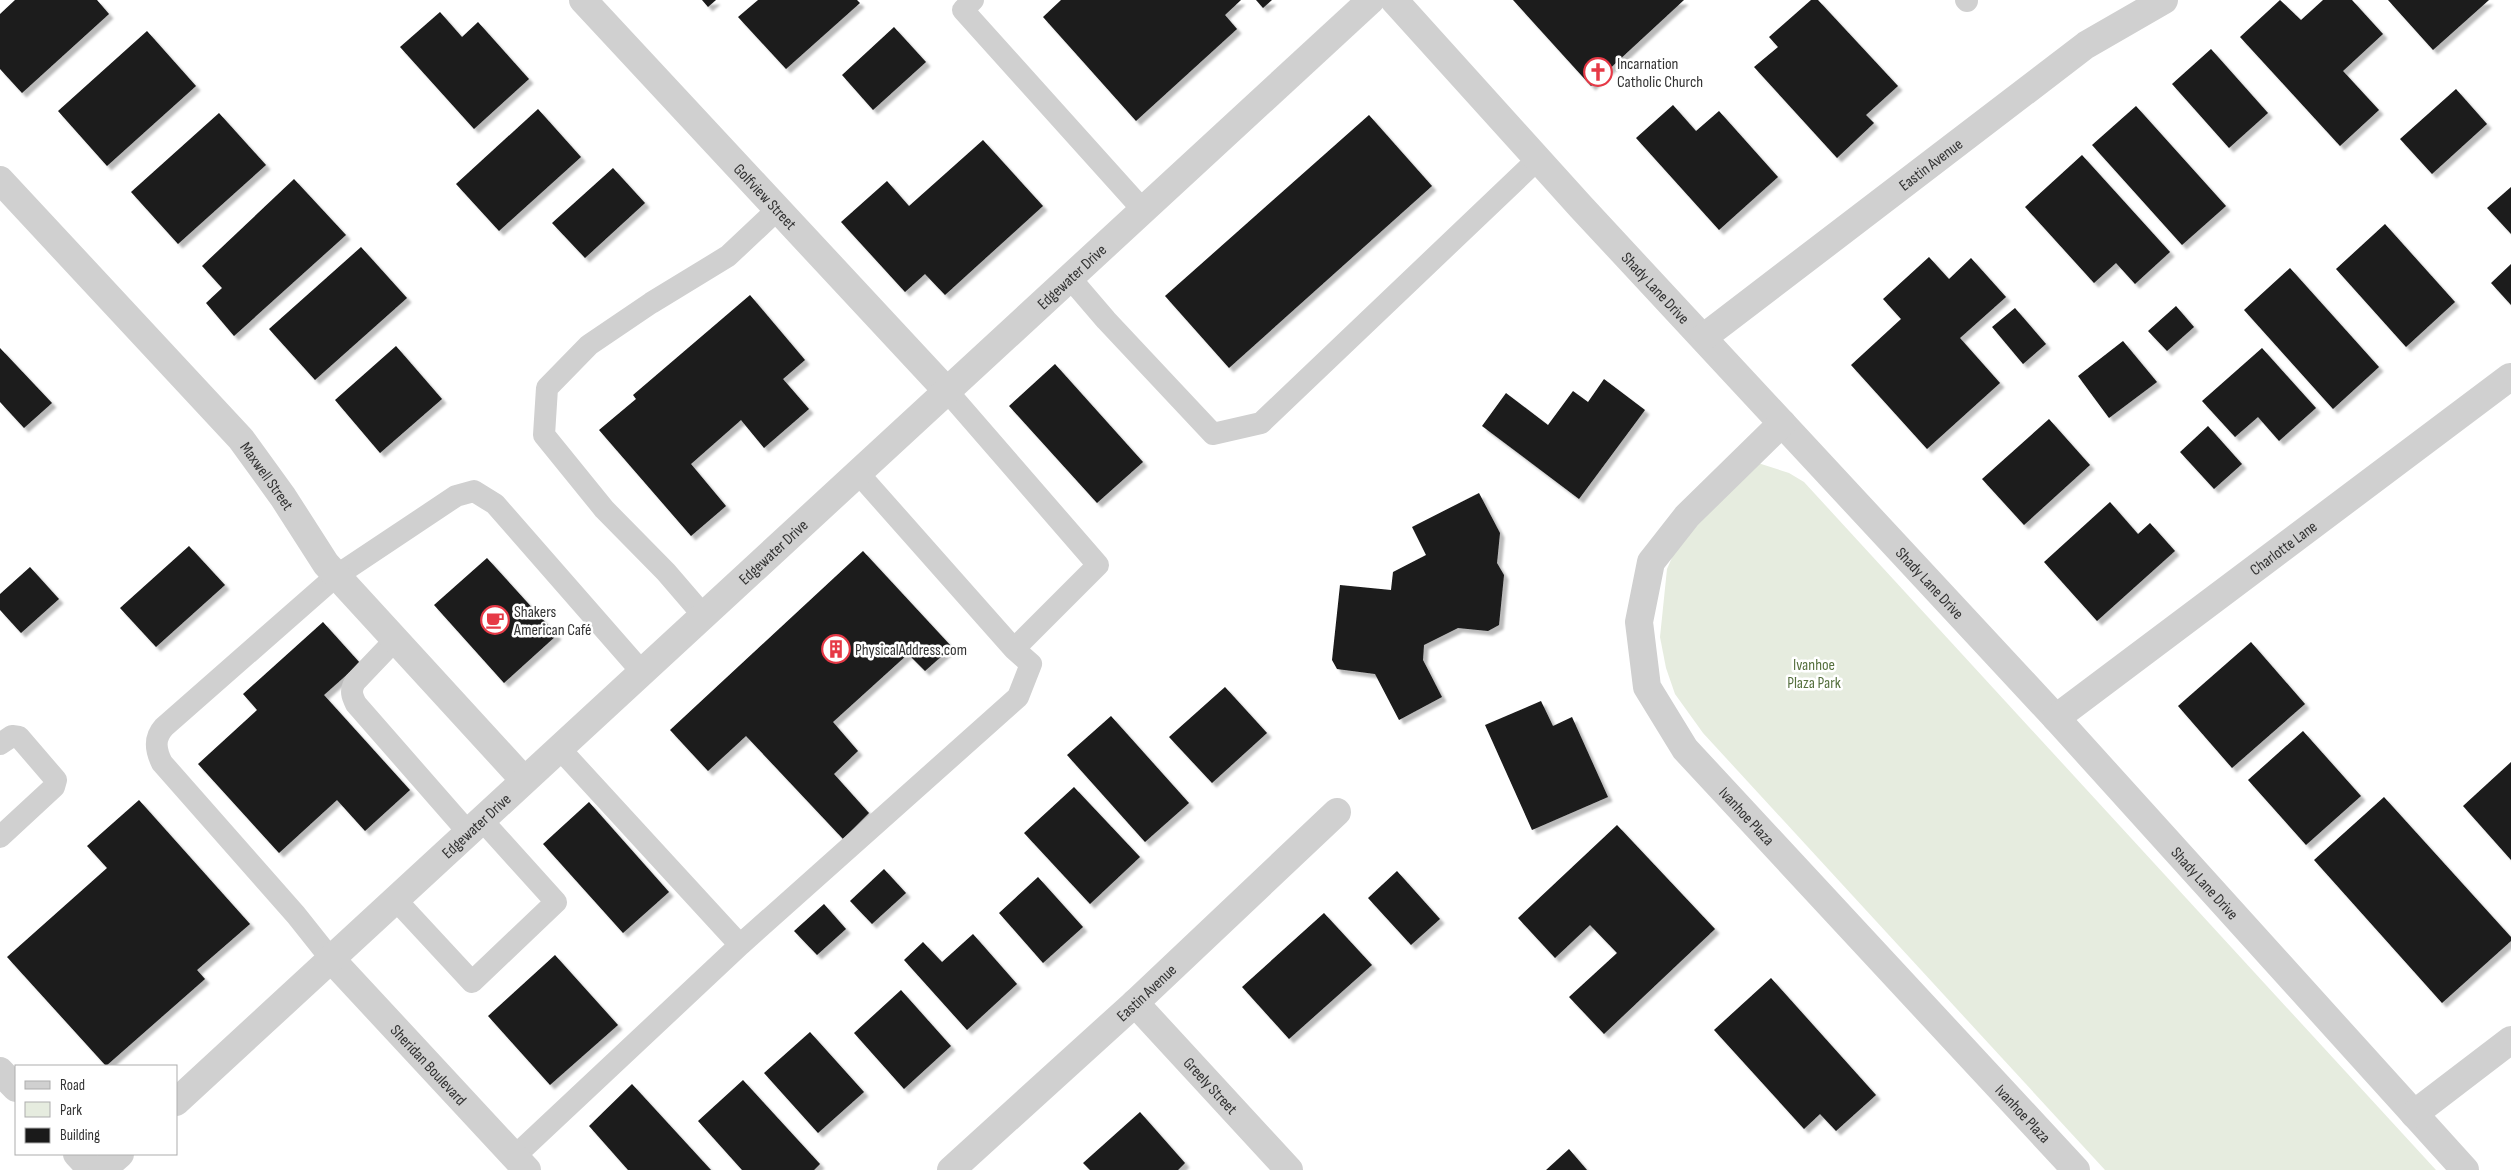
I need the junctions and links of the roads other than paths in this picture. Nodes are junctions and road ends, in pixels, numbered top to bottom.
1 (583, 0) edge
2 (973, 0) edge
3 (1371, 0) edge
4 (1394, 0) edge
5 (2164, 0) edge
6 (1538, 159) junction
7 (0, 180) edge
8 (777, 210) junction
9 (1143, 210) junction
10 (1070, 278) junction
11 (1704, 336) junction
12 (2510, 377) edge
13 (947, 391) junction
14 (1782, 423) junction
15 (858, 473) junction
16 (336, 576) junction
17 (703, 615) junction
18 (395, 640) junction
19 (1014, 649) junction
20 (642, 672) junction
21 (2056, 718) junction
22 (0, 744) edge
23 (560, 748) junction
24 (524, 780) junction
25 (1337, 812) dead end
26 (475, 826) junction
27 (0, 837) edge
28 (396, 899) junction
29 (740, 945) junction
30 (331, 959) junction
31 (1134, 1003) junction
32 (2511, 1040) edge
33 (0, 1070) edge
34 (15, 1087) edge
35 (178, 1100) edge
36 (2414, 1114) junction
37 (78, 1155) edge
38 (119, 1155) edge
39 (521, 1163) edge
40 (92, 1170) edge
41 (102, 1170) edge
42 (951, 1170) edge
43 (1288, 1170) edge
44 (2076, 1170) edge
45 (2465, 1170) edge

1 - 8 street, Golfview Street
2 - 9 lane
3 - 9 street, Edgewater Drive
4 - 6 street, Shady Lane Drive
5 - 11 street, Eastin Avenue
6 - 10 lane
6 - 11 street, Shady Lane Drive
7 - 16 street, Maxwell Street
8 - 13 street, Golfview Street
8 - 17 lane
9 - 10 street, Edgewater Drive
10 - 13 street, Edgewater Drive
11 - 14 street, Shady Lane Drive
12 - 21 street, Charlotte Lane
13 - 15 street, Edgewater Drive
13 - 19 lane
14 - 21 street, Shady Lane Drive
14 - 44 street, Ivanhoe Plaza
15 - 17 street, Edgewater Drive
15 - 19 lane
16 - 18 street, Maxwell Street
16 - 20 lane
16 - 30 lane
17 - 20 street, Edgewater Drive
18 - 24 street, Maxwell Street
18 - 26 lane
19 - 29 lane
20 - 23 street, Edgewater Drive
21 - 36 street, Shady Lane Drive
22 - 27 lane
23 - 24 street, Edgewater Drive
23 - 29 lane
24 - 26 street, Edgewater Drive
25 - 31 street, Eastin Avenue
26 - 28 street, Edgewater Drive
26 - 28 lane
28 - 30 street, Edgewater Drive
29 - 39 lane
30 - 35 street, Edgewater Drive
30 - 39 street, Sheridan Boulevard
31 - 42 street, Eastin Avenue
31 - 43 street, Greely Street
32 - 36 street
33 - 34 street
36 - 45 street, Shady Lane Drive
37 - 40 street
38 - 41 street

